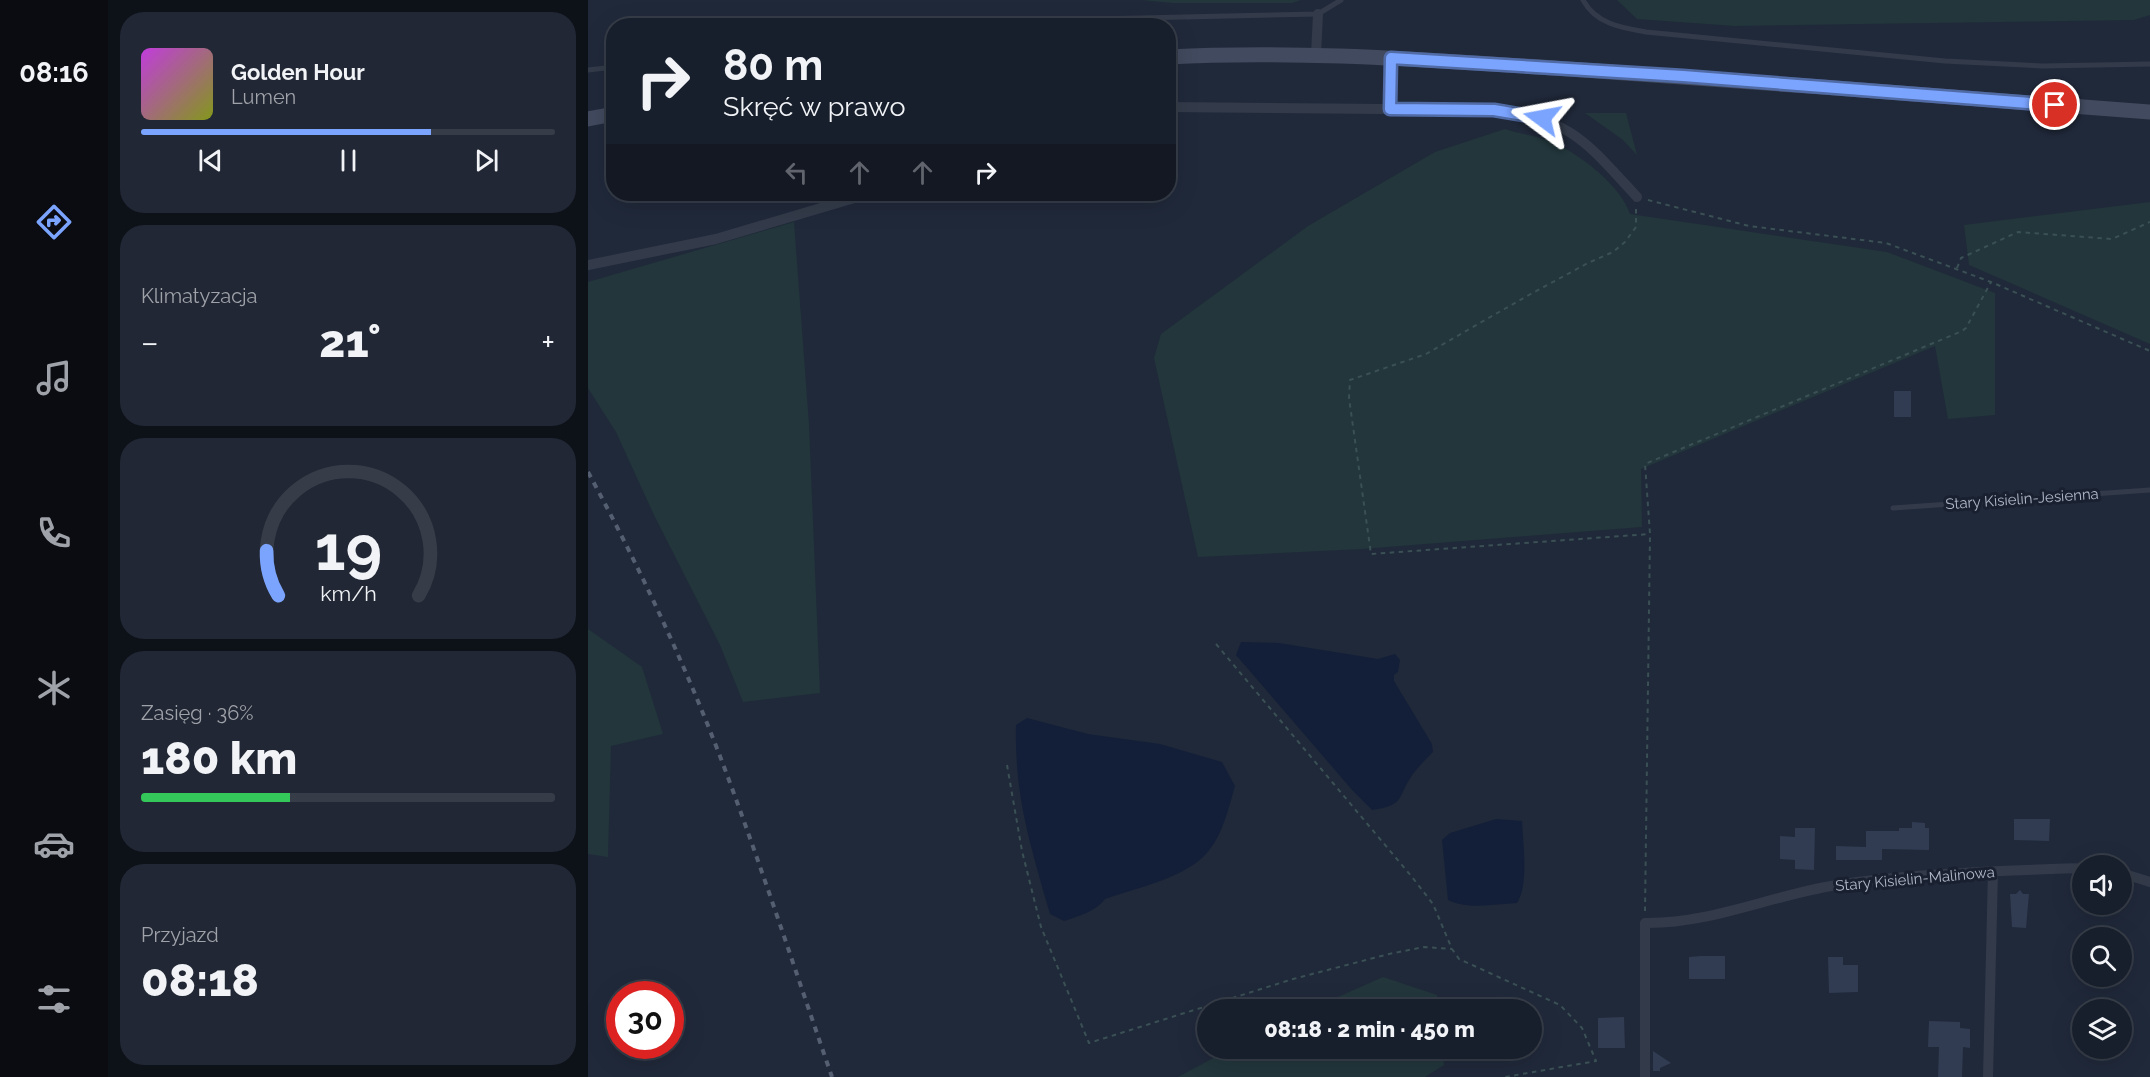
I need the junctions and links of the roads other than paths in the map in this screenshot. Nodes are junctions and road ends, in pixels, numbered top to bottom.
1 (1341, 0) edge
2 (1584, 0) edge
3 (1318, 14) junction
4 (1142, 18) edge
5 (1316, 55) junction
6 (1176, 57) edge
7 (1391, 58) junction
8 (2150, 64) edge
9 (606, 68) edge
10 (588, 70) edge
11 (1176, 107) edge
12 (1390, 109) junction
13 (2150, 112) edge
14 (606, 115) edge
15 (588, 118) edge
16 (1637, 197) road end
17 (845, 201) edge
18 (588, 266) edge
19 (2150, 490) edge
20 (1893, 508) dead end
21 (2072, 868) edge
22 (1993, 872) junction
23 (2132, 876) edge
24 (2150, 882) edge
25 (1645, 1077) edge
26 (1988, 1077) edge

1 - 3 lane
2 - 8 lane
3 - 4 lane
3 - 5 street
5 - 6 main road
5 - 7 main road
7 - 12 street
7 - 13 main road
9 - 10 lane
11 - 12 street
12 - 16 street
14 - 15 main road
17 - 18 street
19 - 20 lane, Stary Kisielin-Jesienna
21 - 22 street, Stary Kisielin-Malinowa
22 - 25 street, Stary Kisielin-Malinowa
22 - 26 street
23 - 24 street

